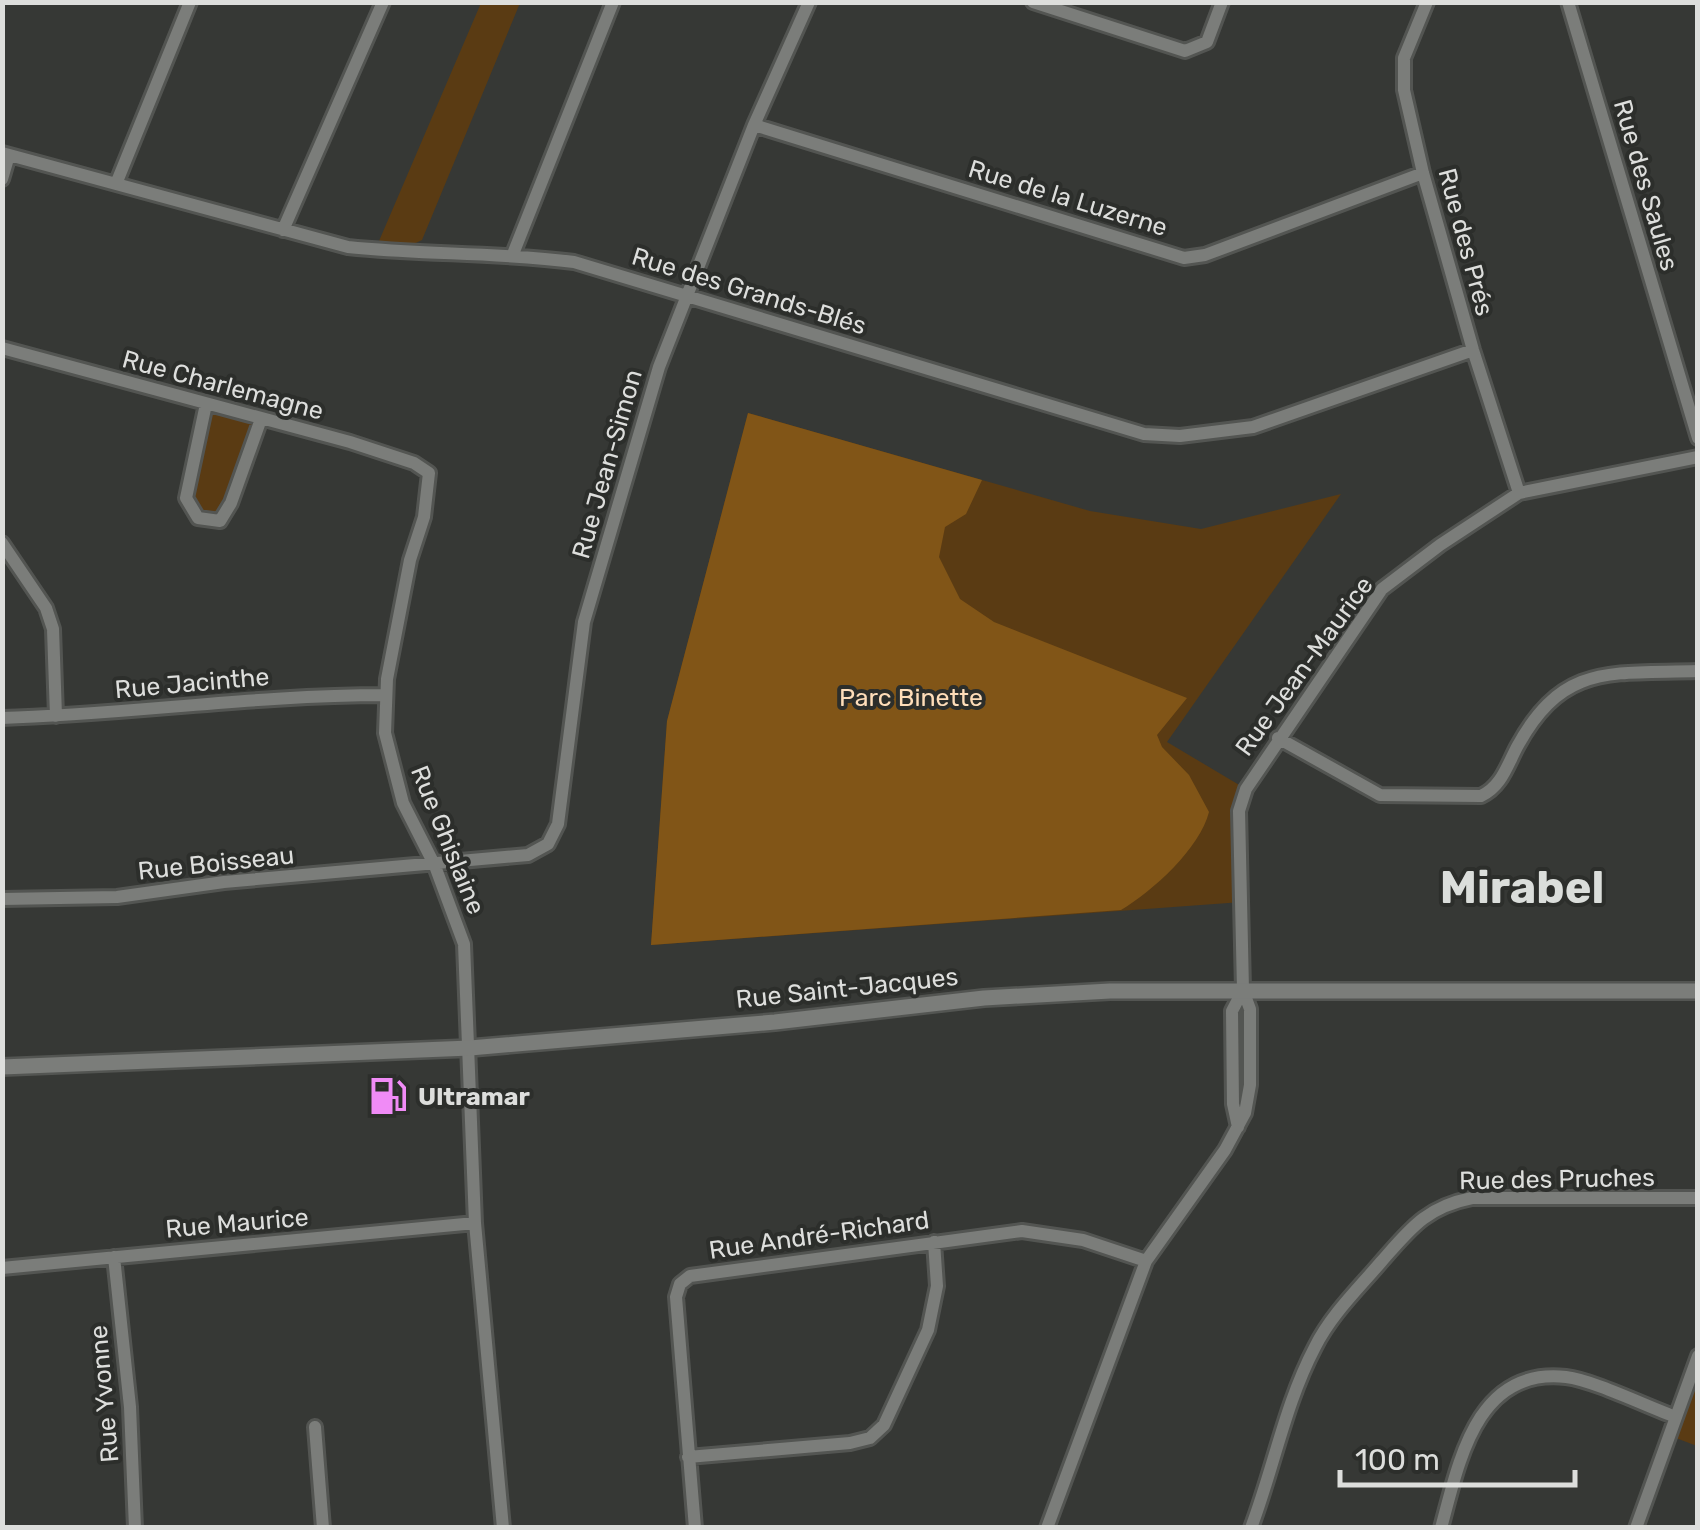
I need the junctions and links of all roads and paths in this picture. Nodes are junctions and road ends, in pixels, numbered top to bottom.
1 (190, 2) edge
2 (383, 2) edge
3 (613, 2) edge
4 (809, 2) edge
5 (1033, 2) edge
6 (1222, 2) edge
7 (1427, 2) edge
8 (1568, 2) edge
9 (754, 125) junction
10 (6, 154) edge
11 (1423, 173) junction
12 (2, 179) edge
13 (116, 184) junction
14 (282, 230) junction
15 (514, 254) junction
16 (688, 294) junction
17 (2, 348) edge
18 (1472, 350) junction
19 (206, 404) junction
20 (260, 419) junction
21 (1698, 438) edge
22 (1698, 457) edge
23 (429, 473) joint
24 (1519, 493) junction
25 (2, 543) edge
26 (1698, 671) edge
27 (385, 695) junction
28 (56, 716) junction
29 (2, 718) edge
30 (1278, 738) junction
31 (435, 866) junction
32 (2, 900) edge
33 (1244, 990) junction
34 (1698, 991) edge
35 (470, 1048) junction
36 (2, 1068) edge
37 (1698, 1198) edge
38 (475, 1223) junction
39 (934, 1242) junction
40 (114, 1257) junction
41 (1146, 1261) junction
42 (2, 1268) edge
43 (1698, 1356) edge
44 (1676, 1417) junction
45 (315, 1426) dead end
46 (688, 1456) junction
47 (135, 1528) edge
48 (323, 1528) edge
49 (503, 1528) edge
50 (695, 1528) edge
51 (1047, 1528) edge
52 (1251, 1528) edge
53 (1441, 1528) edge
54 (1636, 1528) edge

1 - 13 street
2 - 14 street
3 - 15 street
4 - 9 street, Rue Jean-Simon
5 - 6 street
7 - 11 street, Rue des Prés
8 - 21 street, Rue des Saules
9 - 11 street, Rue de la Luzerne
9 - 16 street, Rue Jean-Simon
10 - 12 street
10 - 13 street, Rue des Grands-Blés
11 - 18 street, Rue des Prés
13 - 14 street, Rue des Grands-Blés
14 - 15 street, Rue des Grands-Blés
15 - 16 street, Rue des Grands-Blés
16 - 18 street, Rue des Grands-Blés
16 - 31 street, Rue Jean-Simon
17 - 19 street, Rue Charlemagne
18 - 24 street, Rue des Prés
19 - 20 street, Rue Charlemagne
19 - 20 street
20 - 23 street, Rue Charlemagne
22 - 24 street, Rue Jean-Maurice
23 - 27 street, Rue Ghislaine
24 - 30 street, Rue Jean-Maurice
25 - 28 street
26 - 30 street
27 - 28 street, Rue Jacinthe
27 - 31 street, Rue Ghislaine
28 - 29 street, Rue Jacinthe
30 - 33 street, Rue Jean-Maurice
31 - 32 street, Rue Boisseau
31 - 35 street, Rue Ghislaine
33 - 34 street, Rue Saint-Jacques
33 - 35 street, Rue Saint-Jacques
33 - 41 street, Rue Jean-Maurice
35 - 36 street, Rue Saint-Jacques
35 - 38 street, Rue Ghislaine
37 - 52 street, Rue des Pruches
38 - 40 street, Rue Maurice
38 - 49 street, Rue Ghislaine
39 - 41 street, Rue André-Richard
39 - 46 street
39 - 46 street, Rue André-Richard
40 - 42 street, Rue Maurice
40 - 47 street, Rue Yvonne
41 - 51 street, Rue Jean-Maurice
43 - 44 street
44 - 53 street
44 - 54 street
45 - 48 street
46 - 50 street, Rue André-Richard

